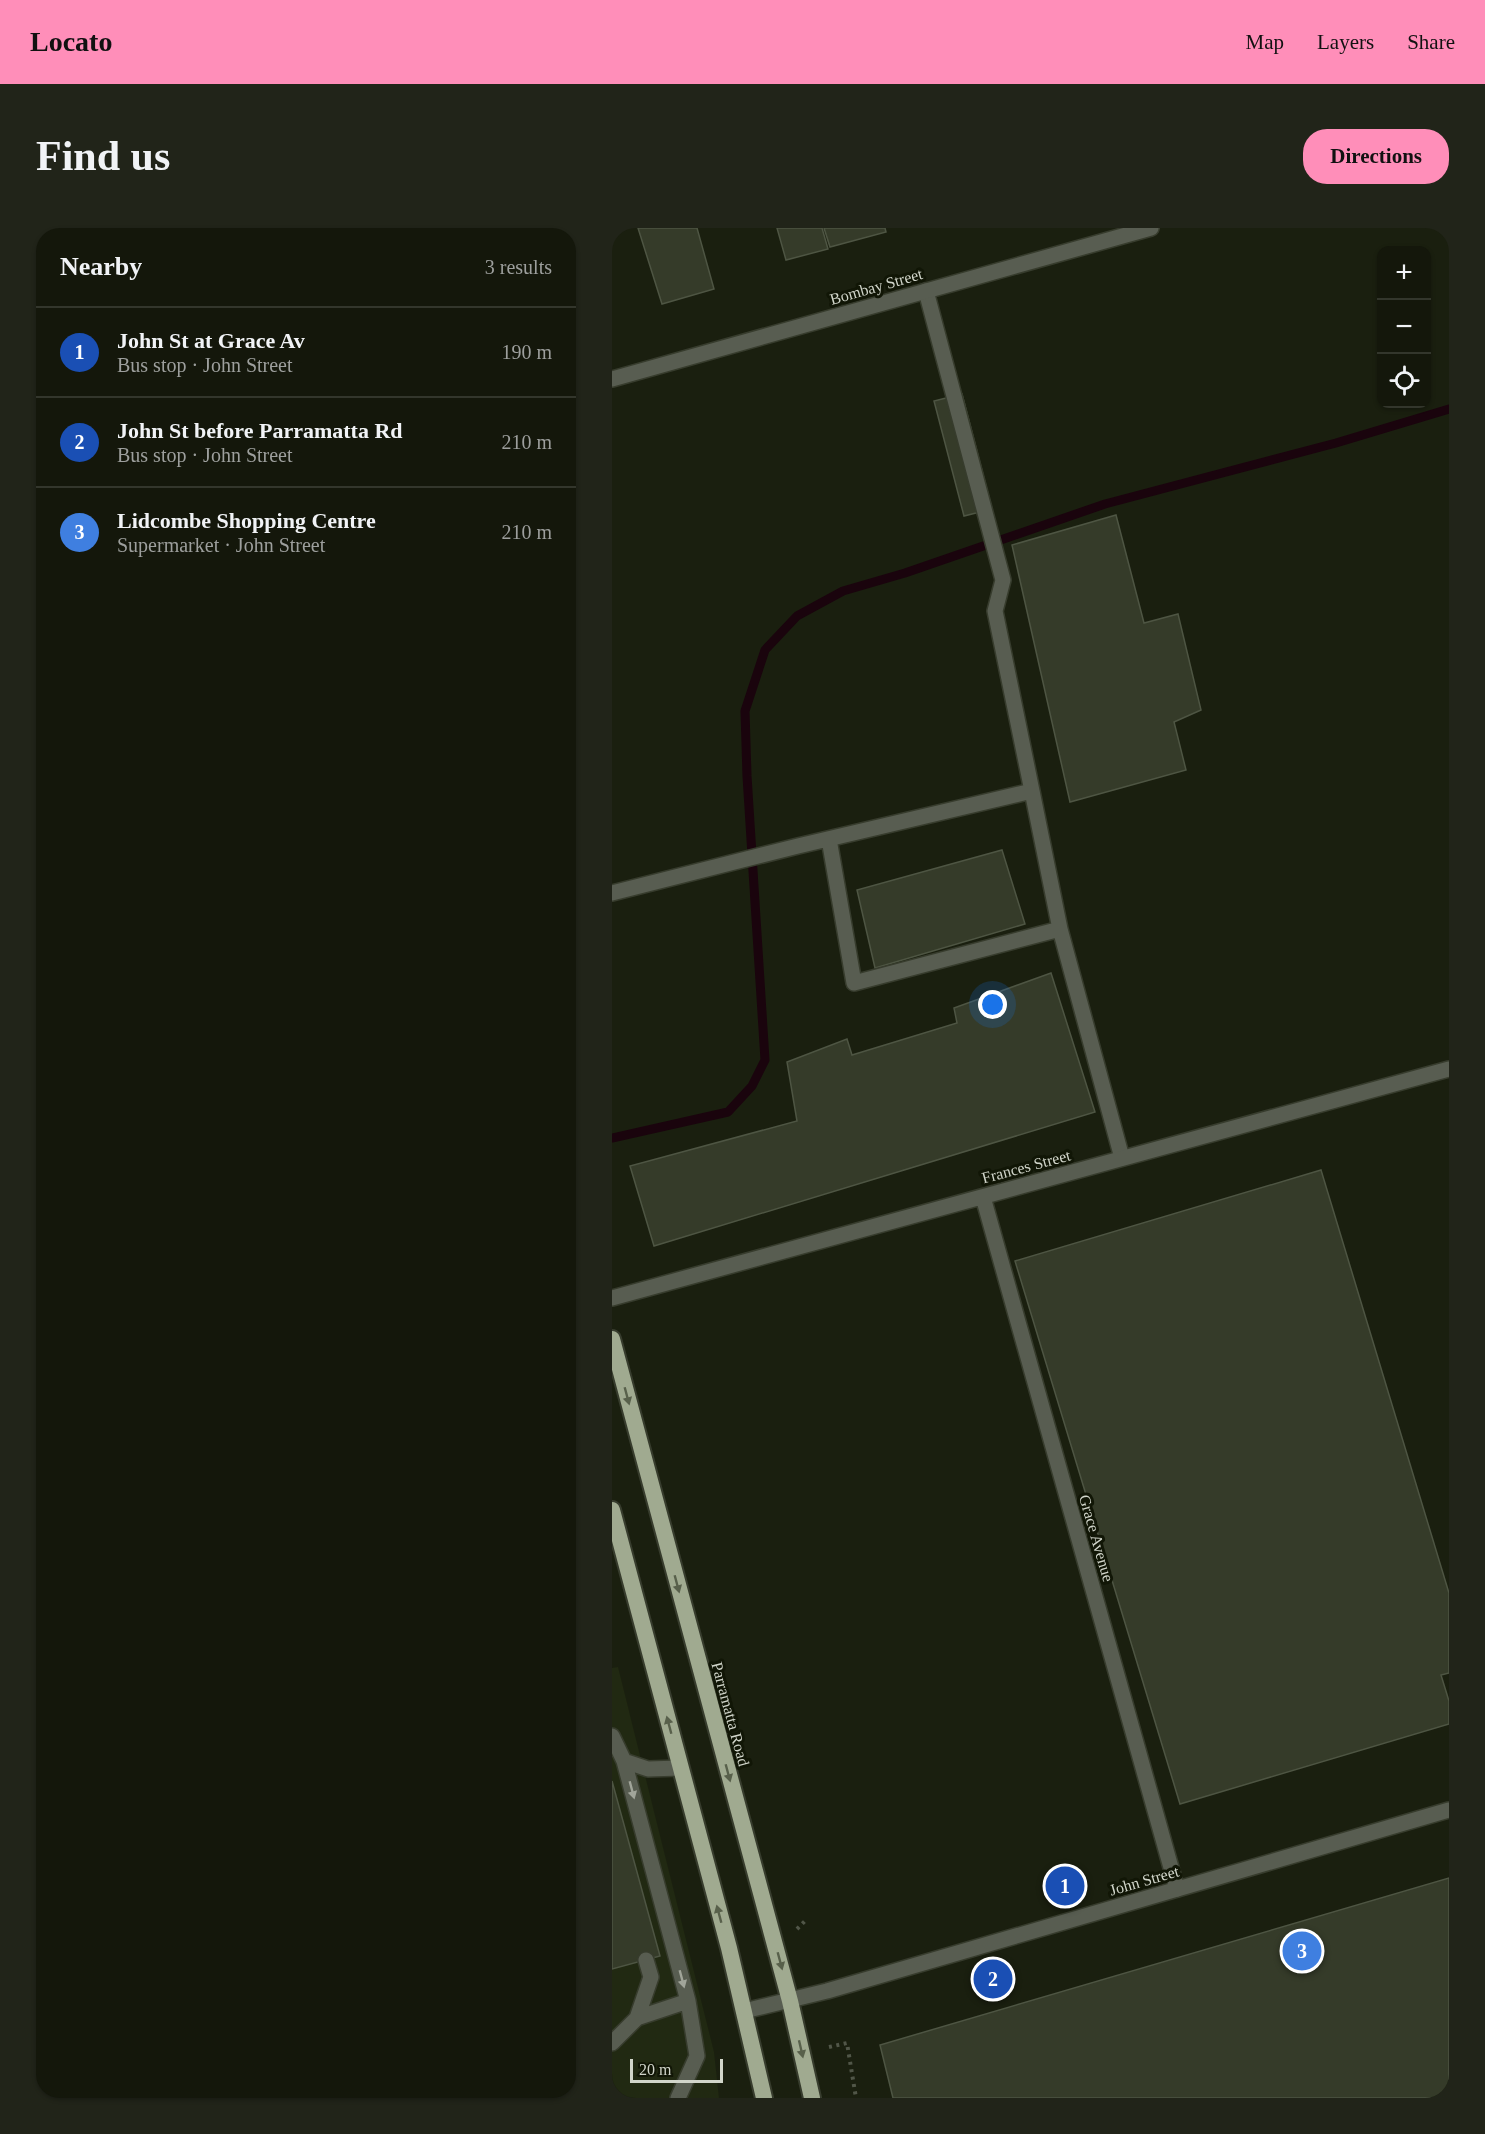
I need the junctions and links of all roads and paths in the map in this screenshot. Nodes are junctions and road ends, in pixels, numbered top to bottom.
1 (1151, 228) edge
2 (926, 291) junction
3 (612, 379) edge
4 (1032, 791) junction
5 (829, 839) junction
6 (612, 893) edge
7 (1060, 929) junction
8 (1449, 1069) edge
9 (1122, 1158) junction
10 (983, 1197) junction
11 (612, 1298) edge
12 (612, 1339) edge
13 (612, 1510) edge
14 (612, 1736) edge
15 (624, 1761) junction
16 (680, 1768) junction
17 (1449, 1810) edge
18 (1177, 1889) junction
19 (805, 1921) dead end
20 (797, 1929) dead end
21 (646, 1960) dead end
22 (688, 2001) junction
23 (790, 2001) junction
24 (744, 2011) junction
25 (637, 2018) junction
26 (612, 2043) edge
27 (829, 2047) dead end
28 (678, 2098) edge
29 (764, 2098) edge
30 (812, 2098) edge
31 (856, 2098) edge

1 - 2 street, Bombay Street
2 - 3 street, Bombay Street
2 - 4 street
4 - 5 street
4 - 7 street
5 - 6 street
5 - 7 street
7 - 9 street
8 - 9 street, Frances Street
9 - 10 street, Frances Street
10 - 11 street, Frances Street
10 - 18 street, Grace Avenue
12 -> 23 highway, Parramatta Road
16 -> 13 highway
14 - 15 street
15 - 16 street
15 -> 22 street
24 -> 16 highway
17 - 18 street, John Street
18 - 23 street, John Street
19 - 20 path
21 - 25 street
22 - 25 street
22 - 28 street
23 - 24 street, John Street
23 -> 30 highway, Parramatta Road
24 - 29 highway
25 - 26 street
27 - 31 path

